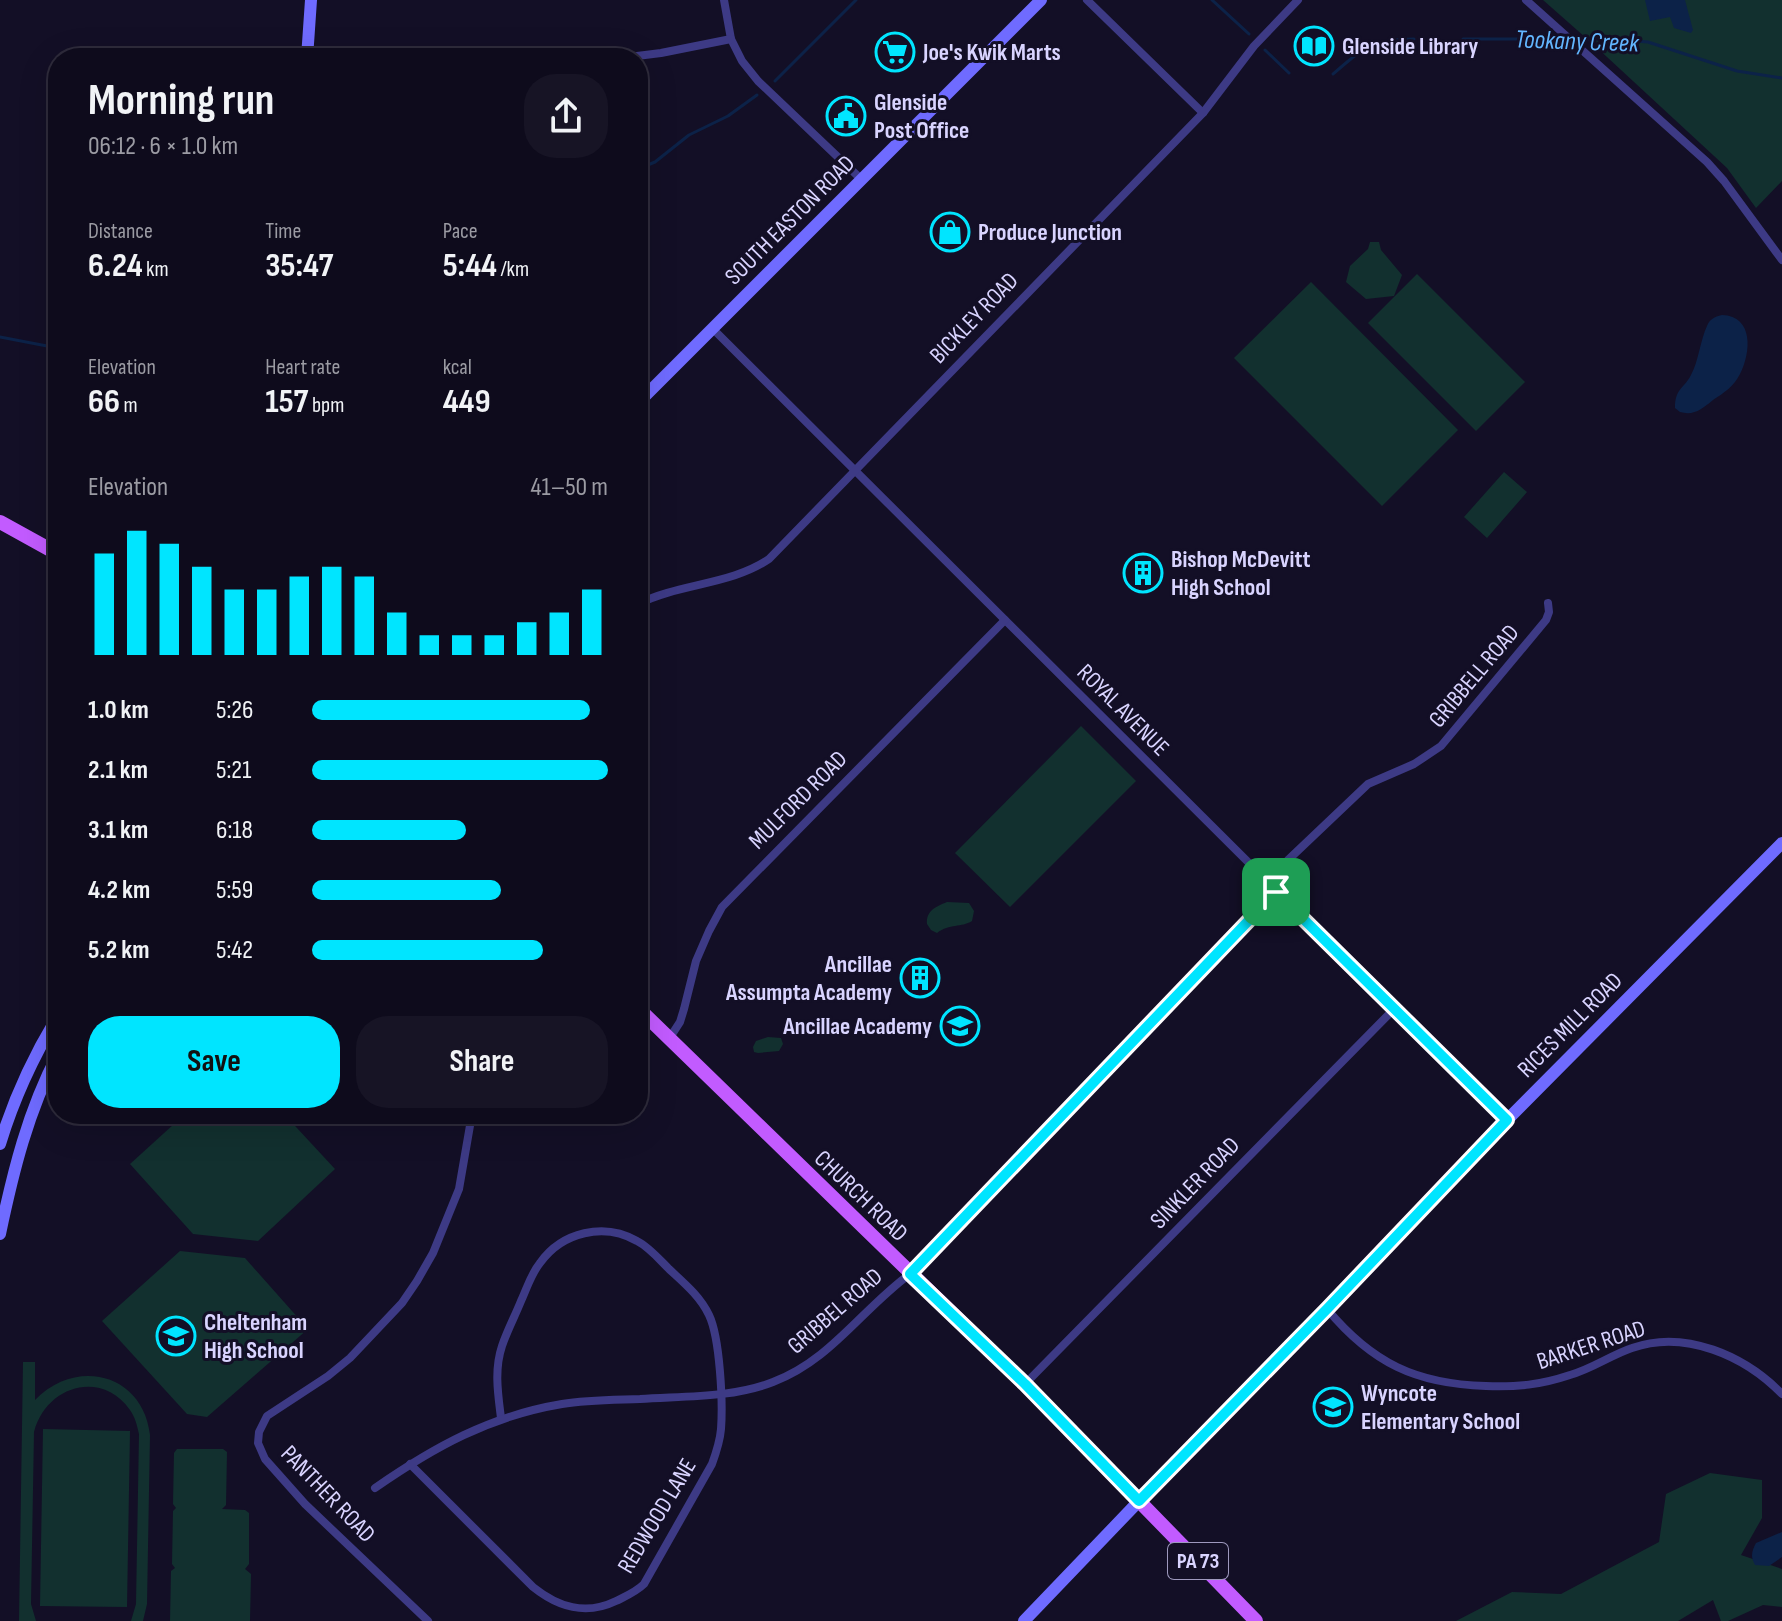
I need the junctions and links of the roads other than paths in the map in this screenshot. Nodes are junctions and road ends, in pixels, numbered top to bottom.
1 (311, 0) edge
2 (724, 0) edge
3 (1041, 0) edge
4 (1087, 0) edge
5 (1298, 0) edge
6 (1526, 0) edge
7 (731, 39) junction
8 (308, 48) edge
9 (648, 55) edge
10 (1203, 113) junction
11 (862, 180) junction
12 (1782, 260) edge
13 (712, 328) junction
14 (648, 393) edge
15 (855, 469) junction
16 (0, 522) edge
17 (48, 548) edge
18 (648, 600) edge
19 (1548, 603) dead end
20 (1005, 620) junction
21 (1782, 843) edge
22 (1267, 882) junction
23 (1276, 892) junction
24 (1394, 1009) junction
25 (648, 1018) edge
26 (48, 1033) edge
27 (669, 1039) junction
28 (48, 1075) edge
29 (1507, 1120) junction
30 (470, 1124) edge
31 (0, 1144) edge
32 (5, 1186) edge
33 (0, 1234) edge
34 (910, 1274) junction
35 (1327, 1309) junction
36 (1025, 1384) junction
37 (720, 1393) junction
38 (1782, 1394) edge
39 (501, 1418) junction
40 (410, 1464) junction
41 (375, 1488) dead end
42 (1139, 1501) junction
43 (428, 1621) edge
44 (1024, 1621) edge
45 (1256, 1621) edge

1 - 8 street
2 - 7 street
3 - 11 street, SOUTH EASTON ROAD
4 - 10 street
5 - 10 street, BICKLEY ROAD
6 - 12 street
7 - 9 street
7 - 11 street
10 - 15 street, BICKLEY ROAD
11 - 13 street, SOUTH EASTON ROAD
13 - 14 street, SOUTH EASTON ROAD
13 - 15 street, ROYAL AVENUE
15 - 18 street, BICKLEY ROAD
15 - 20 street, ROYAL AVENUE
16 - 17 main road
19 - 22 street, GRIBBELL ROAD
20 - 22 street, ROYAL AVENUE
20 - 27 street, MULFORD ROAD
21 - 29 street, RICES MILL ROAD
22 - 23 street, ROYAL AVENUE
23 - 24 street, ROYAL AVENUE
23 - 34 street, GRIBBEL ROAD
24 - 29 street, ROYAL AVENUE
24 - 36 street, SINKLER ROAD
25 - 27 main road, CHURCH ROAD / PA 73
26 - 31 street
27 - 34 main road, CHURCH ROAD / PA 73
28 - 32 street
29 - 35 street, RICES MILL ROAD
30 - 43 street, PANTHER ROAD
32 - 33 street
34 - 36 main road, CHURCH ROAD / PA 73
34 - 37 street, GRIBBEL ROAD
35 - 38 street, BARKER ROAD
35 - 42 street, RICES MILL ROAD
36 - 42 main road, CHURCH ROAD / PA 73
37 - 39 street, GRIBBEL ROAD
37 - 39 street, REDWOOD LANE
37 - 40 street, REDWOOD LANE
39 - 40 street, GRIBBEL ROAD
40 - 41 street, GRIBBEL ROAD
42 - 44 street, RICES MILL ROAD
42 - 45 main road, CHURCH ROAD / PA 73

